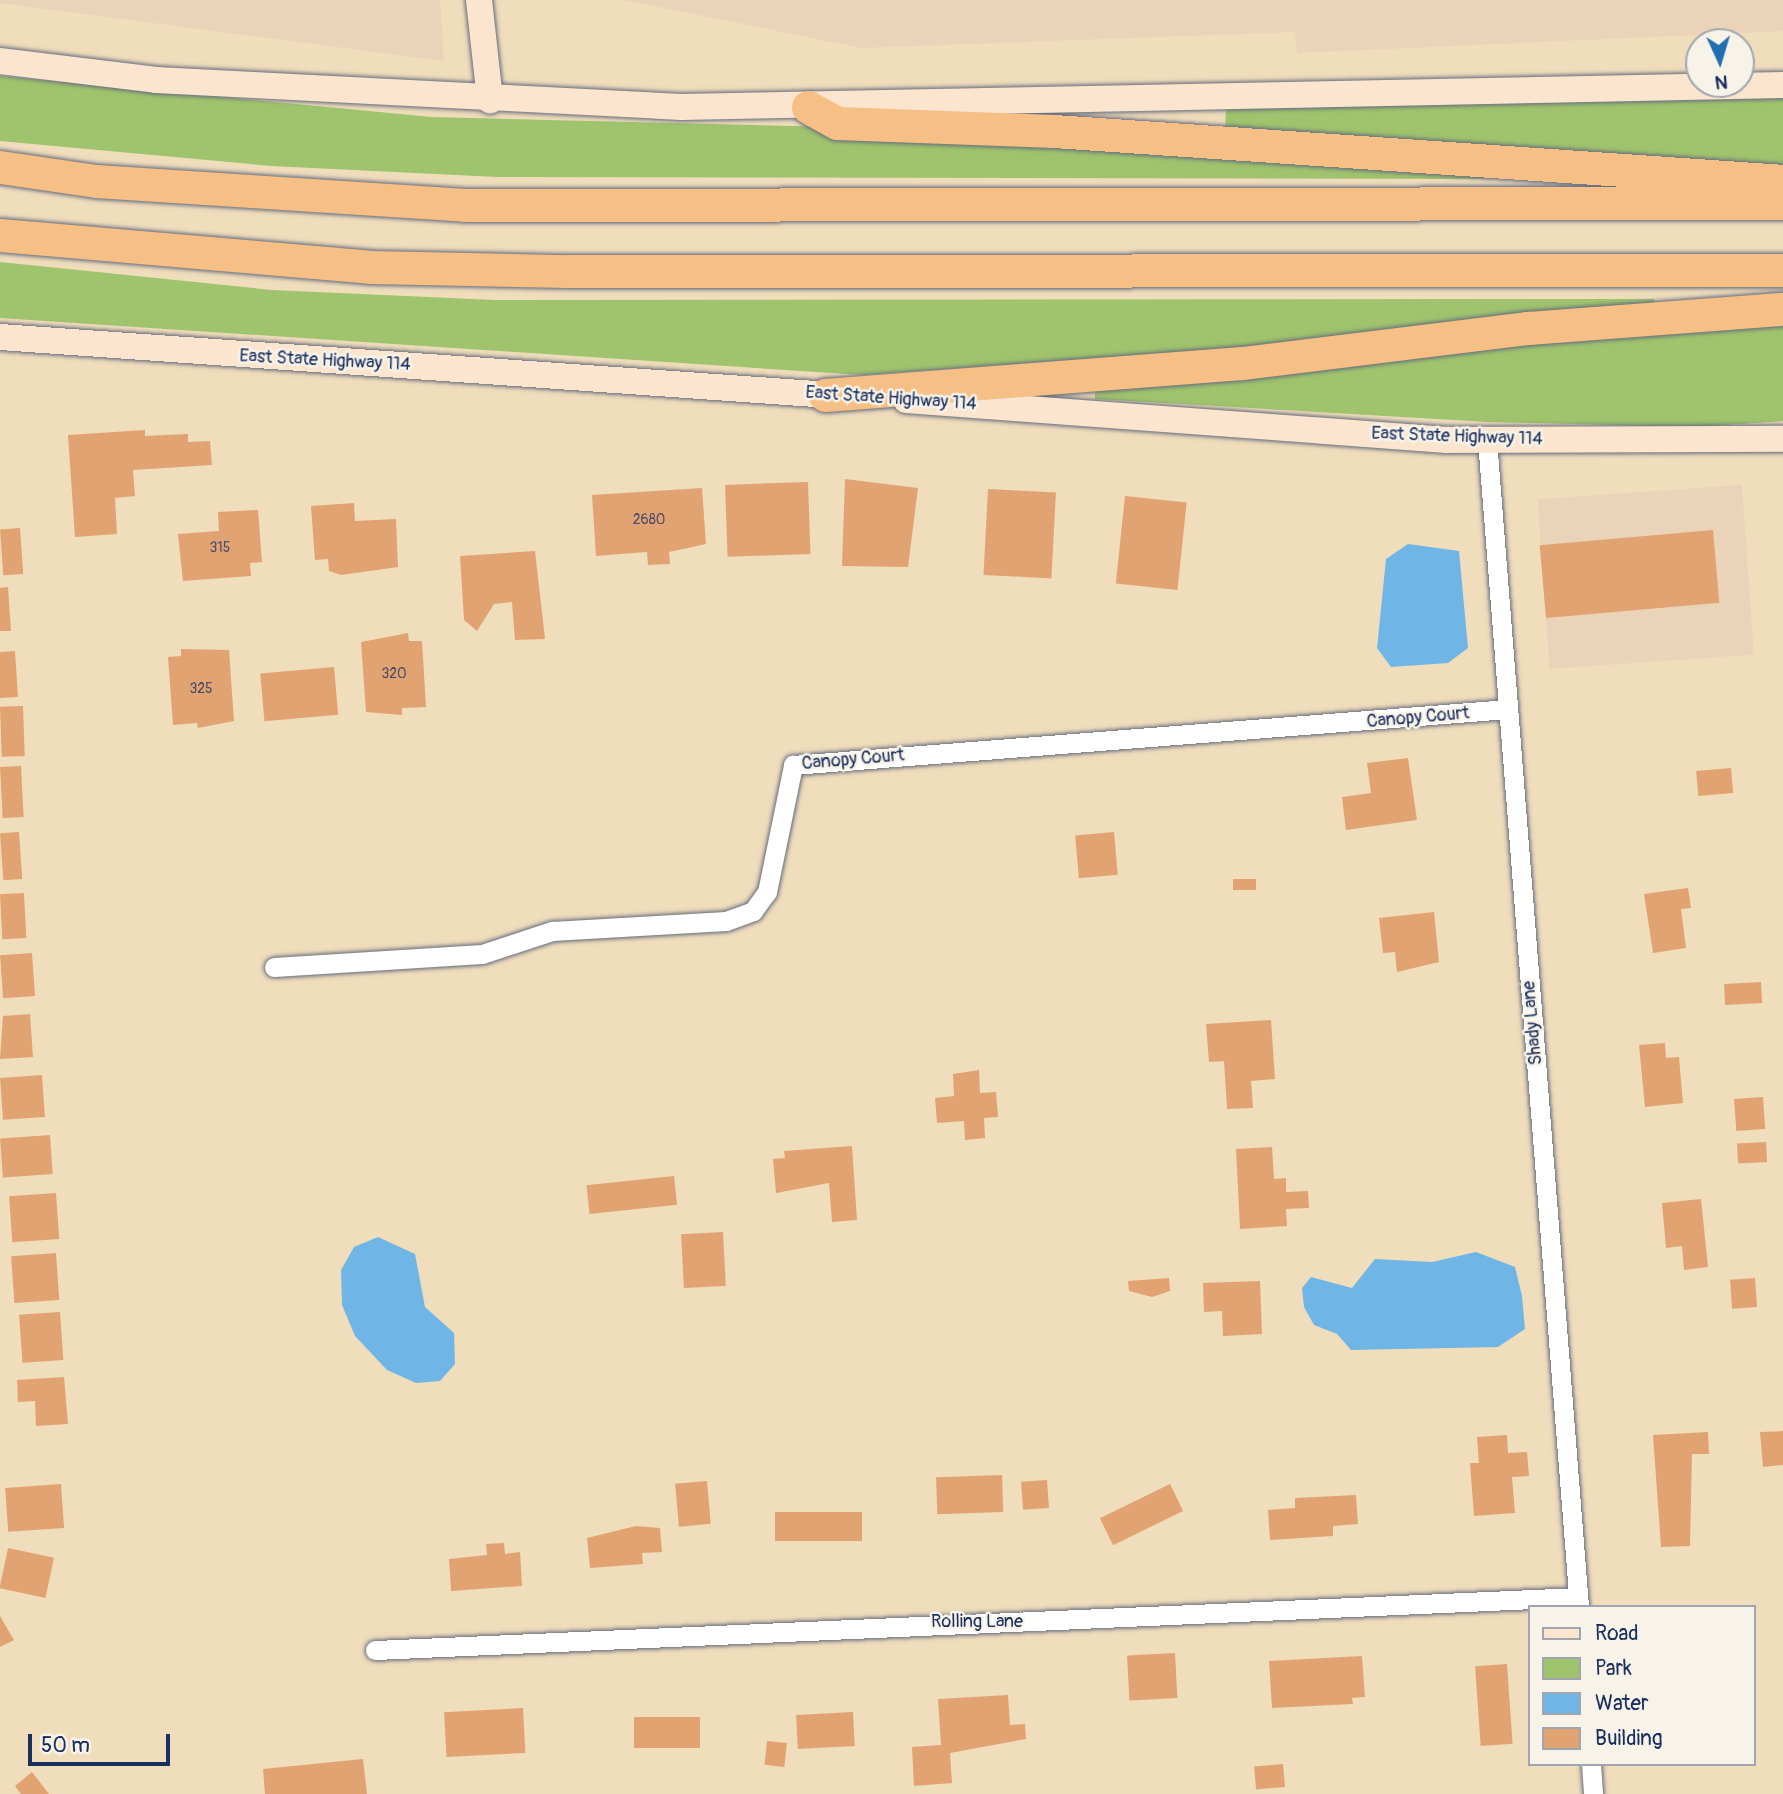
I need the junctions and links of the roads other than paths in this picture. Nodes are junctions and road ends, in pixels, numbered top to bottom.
1 (479, 0) edge
2 (0, 61) edge
3 (1783, 85) edge
4 (490, 100) junction
5 (808, 107) junction
6 (0, 167) edge
7 (1783, 181) edge
8 (1783, 203) edge
9 (0, 235) edge
10 (1783, 270) edge
11 (1783, 309) edge
12 (0, 337) edge
13 (825, 395) junction
14 (1783, 439) edge
15 (1487, 440) junction
16 (1508, 709) junction
17 (274, 967) dead end
18 (1578, 1602) edge
19 (375, 1650) dead end
20 (1591, 1766) edge
21 (1593, 1794) edge

1 - 4 main road
2 - 4 main road
3 - 5 main road
4 - 5 main road
5 - 7 highway
6 - 8 highway
9 - 10 highway
11 - 13 highway
12 - 13 main road, East State Highway 114
13 - 15 main road, East State Highway 114
14 - 15 main road, East State Highway 114
15 - 16 street, Shady Lane
16 - 17 street, Canopy Court
16 - 18 street, Shady Lane
18 - 19 street, Rolling Lane
20 - 21 street

